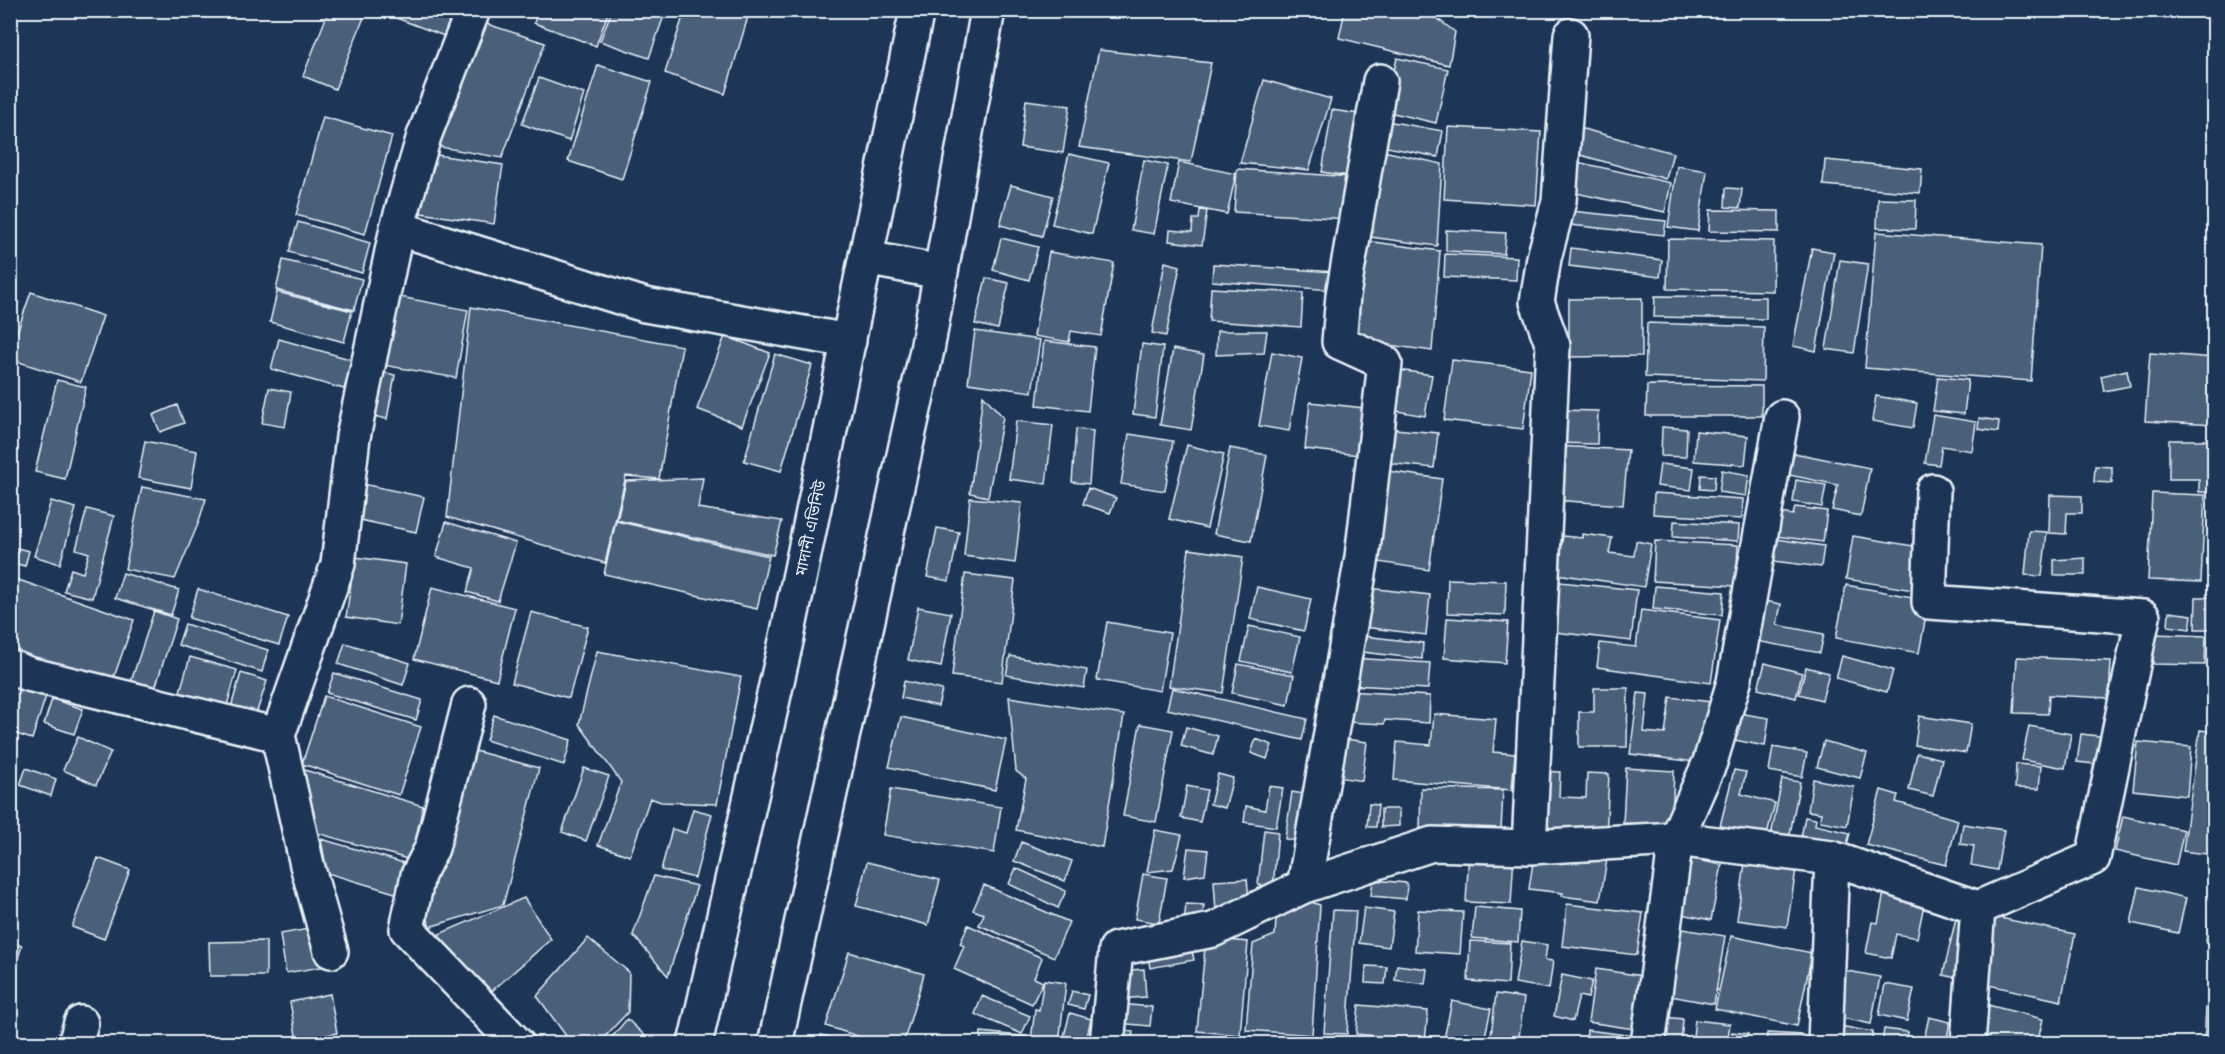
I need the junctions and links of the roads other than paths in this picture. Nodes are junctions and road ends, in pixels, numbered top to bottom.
1 (473, 10) edge
2 (917, 10) edge
3 (988, 10) edge
4 (1571, 35) dead end
5 (1380, 81) dead end
6 (398, 228) junction
7 (866, 258) junction
8 (940, 272) junction
9 (849, 341) junction
10 (1782, 417) dead end
11 (1933, 491) dead end
12 (10, 667) edge
13 (469, 704) dead end
14 (278, 735) junction
15 (1676, 839) junction
16 (1529, 847) junction
17 (1832, 858) junction
18 (1304, 886) junction
19 (1978, 908) junction
20 (331, 951) dead end
21 (517, 1044) edge
22 (694, 1044) edge
23 (775, 1044) edge
24 (1107, 1044) edge
25 (1648, 1044) edge
26 (1825, 1044) edge
27 (1968, 1044) edge

1 - 6 street
2 - 7 street, মাদানী এভিনিউ
3 - 8 street
4 - 16 street
5 - 18 street
6 - 9 street
6 - 14 street
7 - 8 street
7 - 9 street, মাদানী এভিনিউ
8 - 23 street
9 - 22 street, মাদানী এভিনিউ
10 - 15 street
11 - 19 street
12 - 14 street
13 - 21 street
14 - 20 street
15 - 16 street
15 - 17 street
15 - 25 street
16 - 18 street
17 - 19 street
17 - 26 street
18 - 24 street
19 - 27 street

